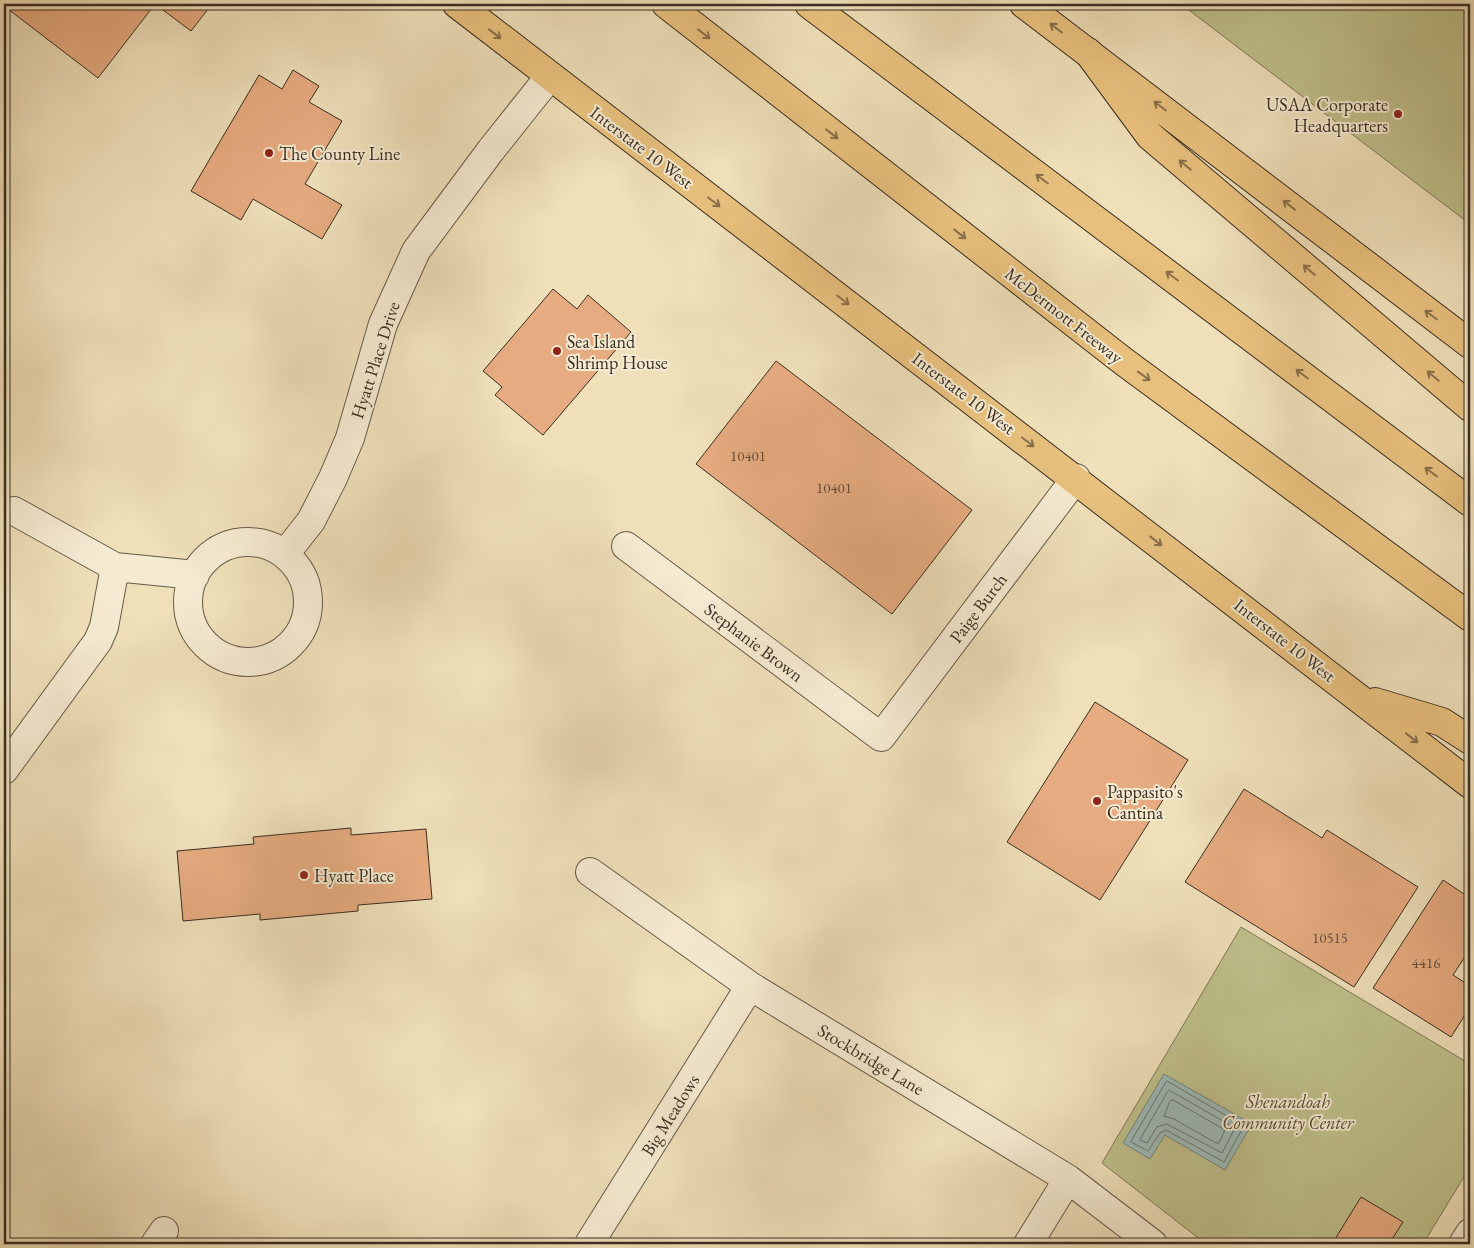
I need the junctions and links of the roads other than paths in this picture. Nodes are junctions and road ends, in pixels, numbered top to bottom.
1 (457, 4) edge
2 (666, 4) edge
3 (810, 4) edge
4 (1024, 4) edge
5 (1088, 52) junction
6 (550, 76) junction
7 (1470, 344) edge
8 (1470, 407) edge
9 (1076, 478) junction
10 (1470, 502) edge
11 (14, 511) dead end
12 (626, 546) dead end
13 (285, 554) junction
14 (116, 567) junction
15 (195, 575) junction
16 (1470, 617) edge
17 (1359, 698) junction
18 (881, 738) joint
19 (1470, 740) edge
20 (4, 770) edge
21 (1470, 784) edge
22 (590, 872) dead end
23 (750, 986) junction
24 (1068, 1179) junction
25 (1470, 1233) edge
26 (589, 1244) edge
27 (1028, 1244) edge
28 (1153, 1244) edge
29 (1464, 1244) edge

1 -> 6 main road, Interstate 10 West
2 -> 16 main road, McDermott Freeway
10 -> 3 main road
5 -> 4 main road
7 -> 5 main road
8 -> 5 main road
6 -> 9 main road, Interstate 10 West
6 - 13 street, Hyatt Place Drive
9 -> 17 main road, Interstate 10 West
9 - 18 street, Paige Burch
11 - 14 street
12 - 18 street, Stephanie Brown
13 - 15 street
13 - 15 street
14 - 15 street
14 - 20 street
17 - 19 main road
17 -> 21 main road, Interstate 10 West
22 - 23 street, Stockbridge Lane
23 - 24 street, Stockbridge Lane
23 - 26 street, Big Meadows
24 - 27 street
24 - 28 street, Stockbridge Lane
25 - 29 street

